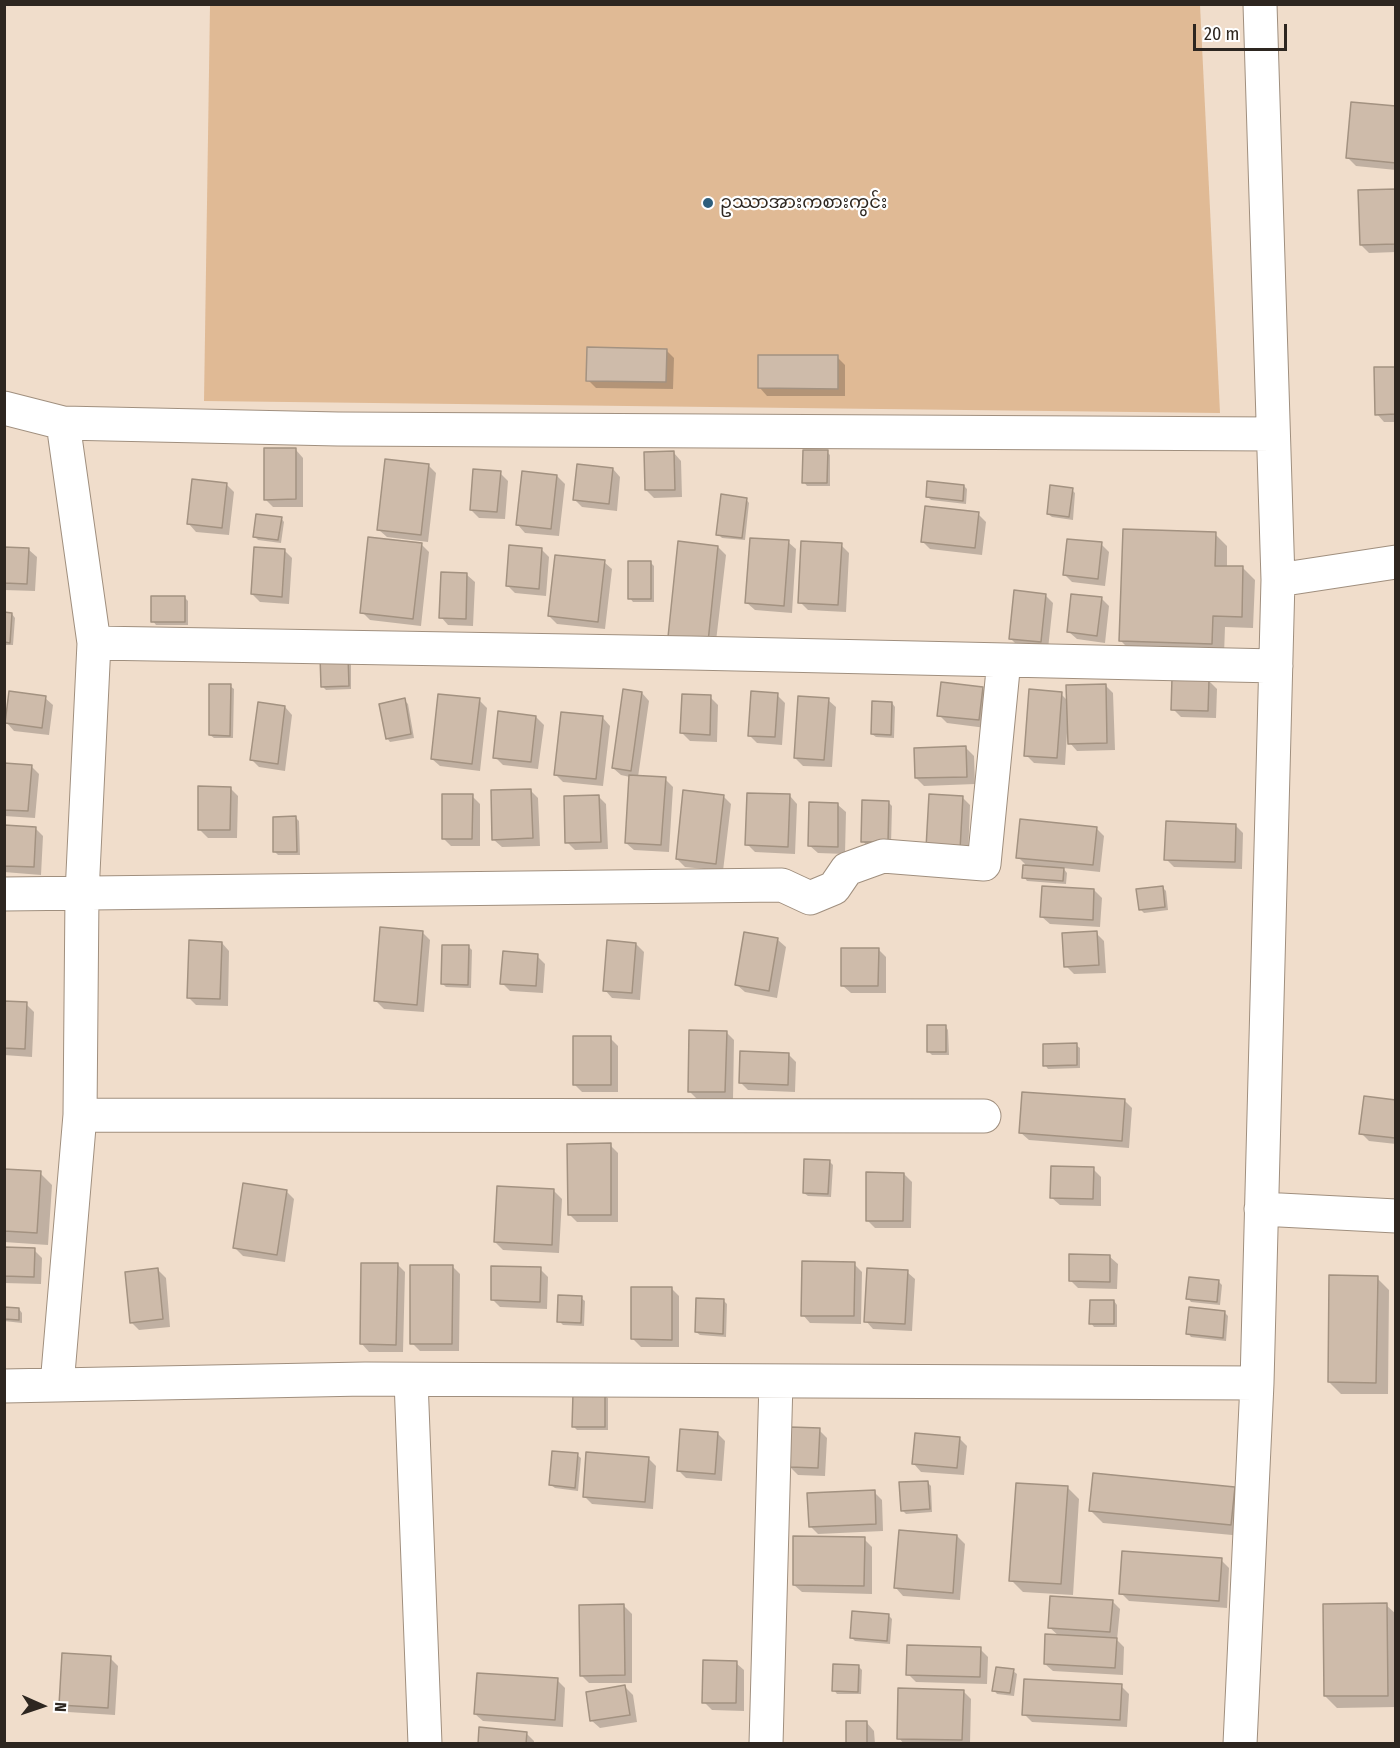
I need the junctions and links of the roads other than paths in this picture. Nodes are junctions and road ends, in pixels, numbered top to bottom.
1 (1260, 4) edge
2 (4, 408) edge
3 (63, 423) junction
4 (1273, 434) junction
5 (1395, 562) edge
6 (1278, 580) junction
7 (94, 644) junction
8 (1004, 660) junction
9 (1276, 666) junction
10 (4, 894) edge
11 (82, 894) junction
12 (80, 1114) junction
13 (984, 1116) dead end
14 (1261, 1209) junction
15 (1395, 1216) edge
16 (411, 1380) junction
17 (776, 1381) junction
18 (1257, 1383) junction
19 (57, 1385) junction
20 (4, 1386) edge
21 (425, 1743) edge
22 (766, 1743) edge
23 (1240, 1743) edge

1 - 4 street
2 - 3 street
3 - 4 street
3 - 7 street
4 - 6 street
5 - 6 street
6 - 9 street
7 - 8 street
7 - 11 street
8 - 9 street
8 - 11 street
9 - 14 street
10 - 11 street
11 - 12 street
12 - 13 street
12 - 19 street
14 - 15 street
14 - 18 street
16 - 17 street
16 - 19 street
16 - 21 street
17 - 18 street
17 - 22 street
18 - 23 street
19 - 20 street

